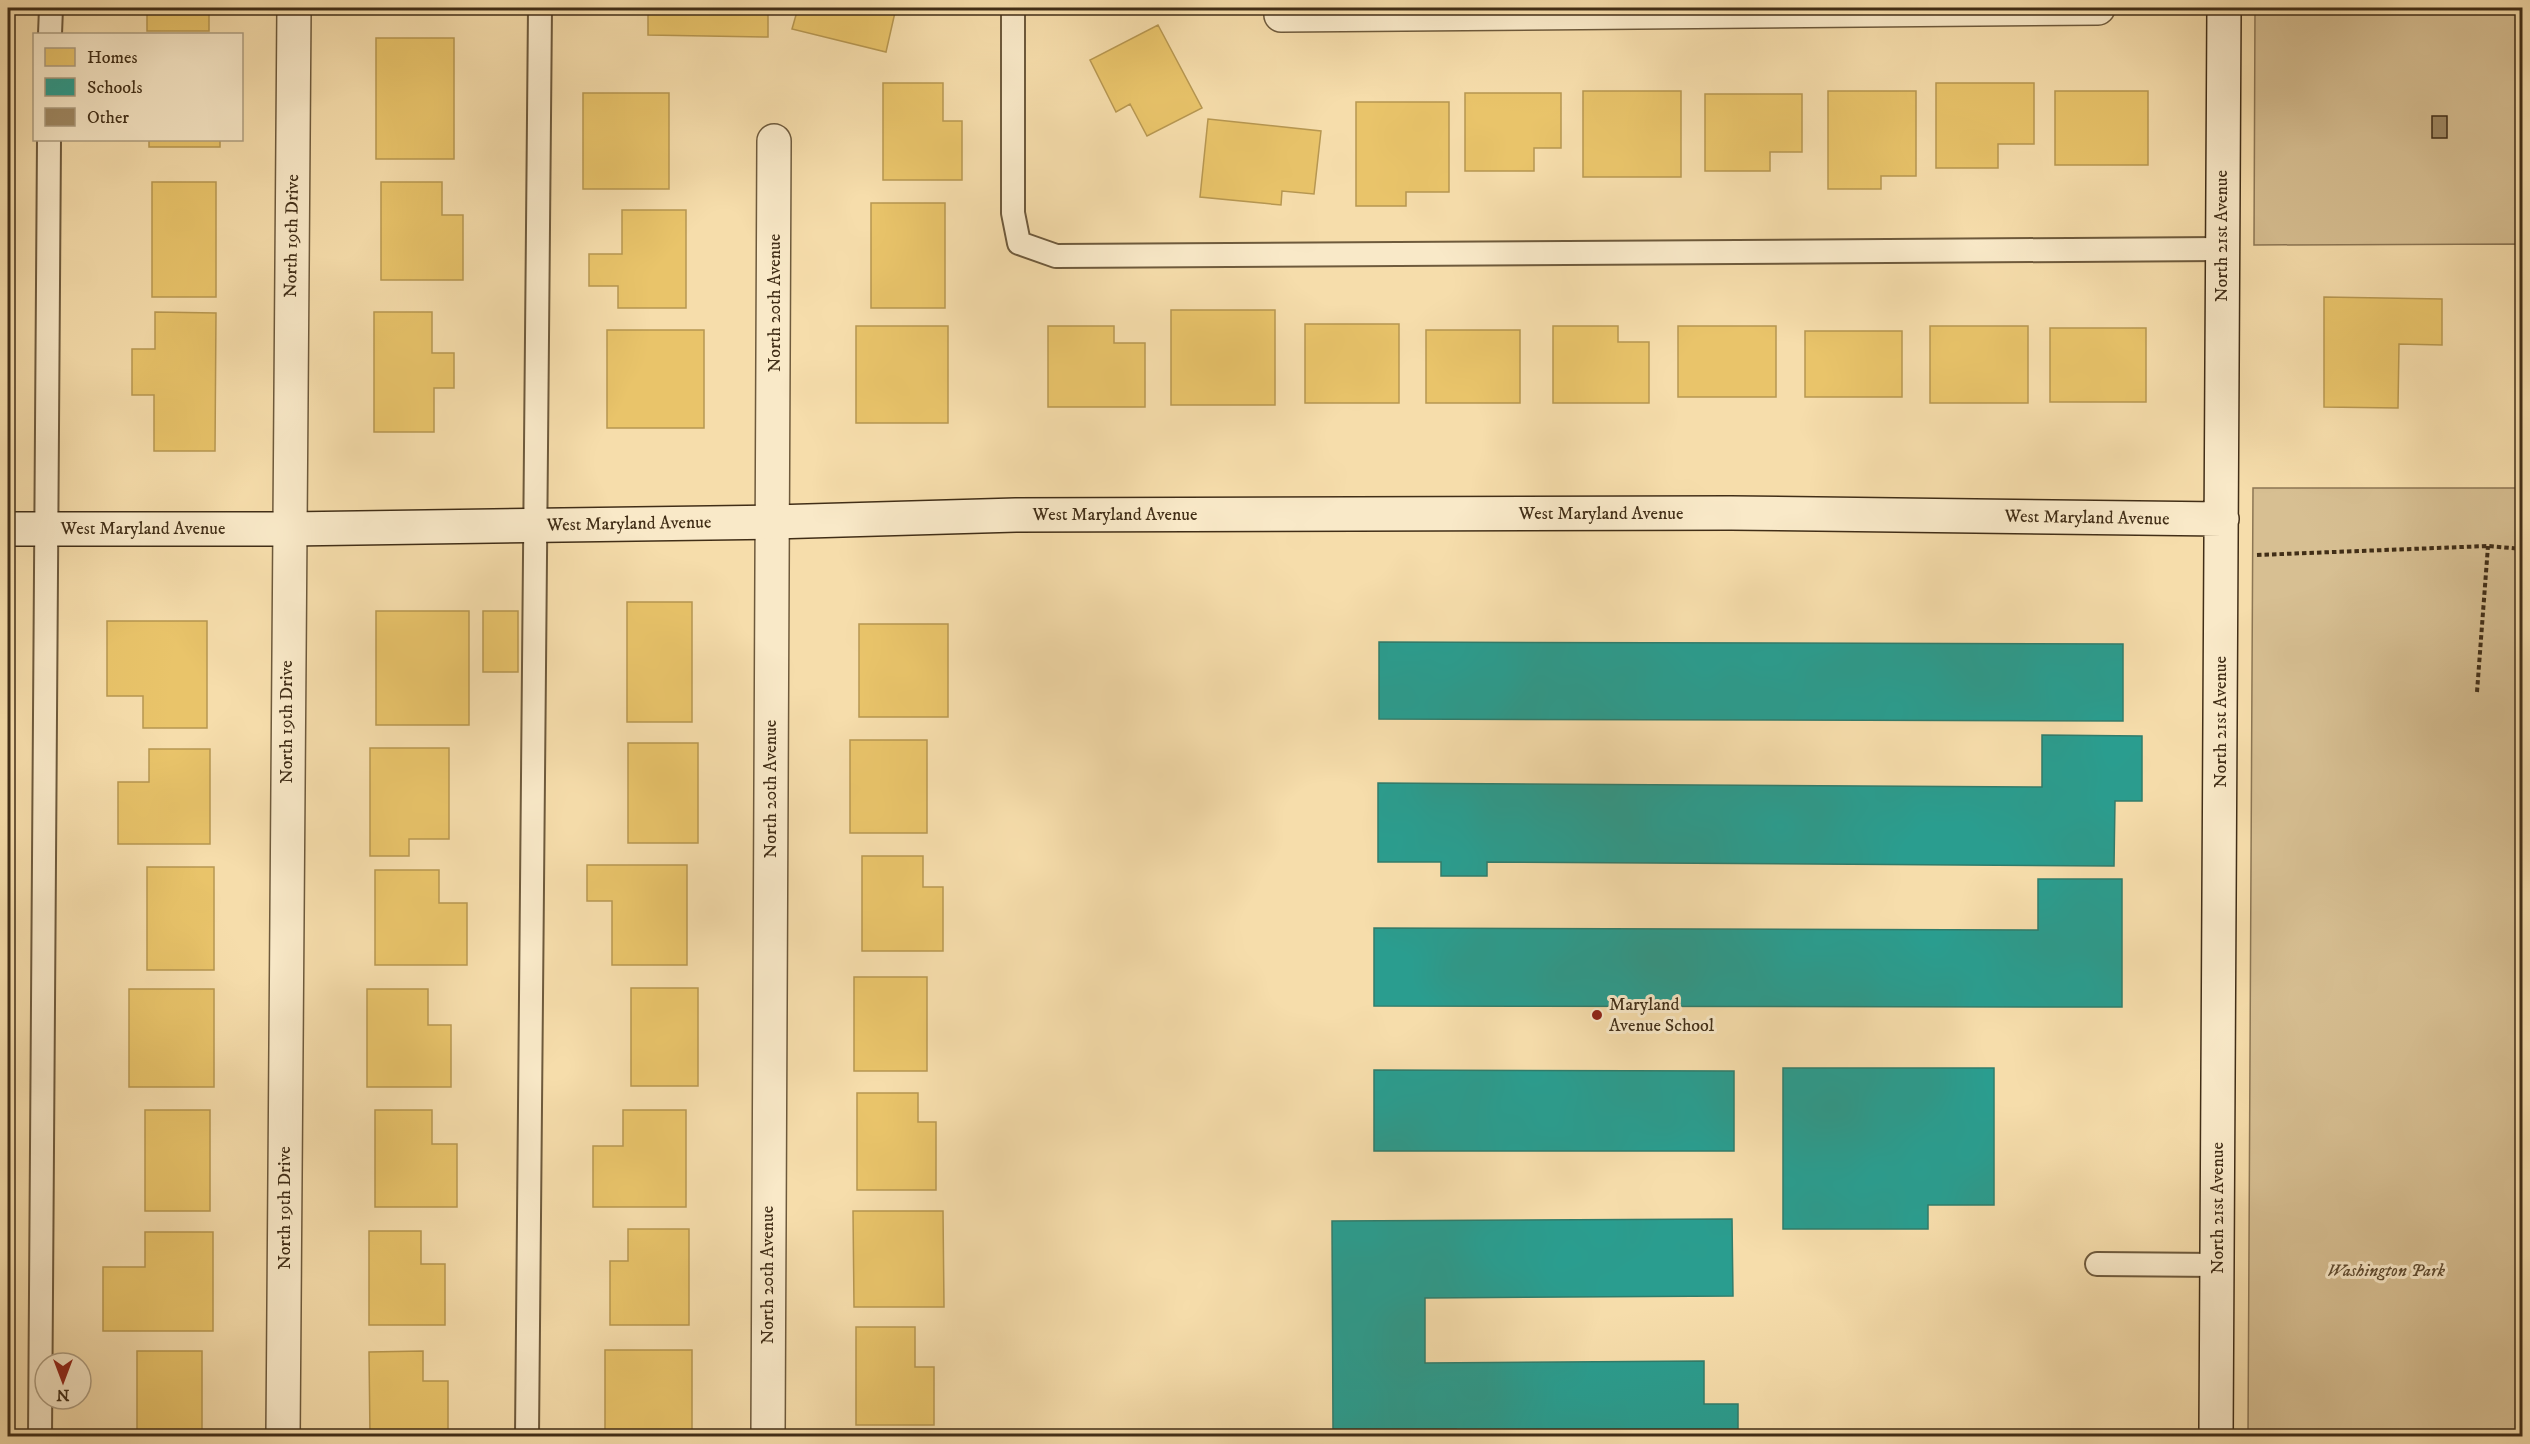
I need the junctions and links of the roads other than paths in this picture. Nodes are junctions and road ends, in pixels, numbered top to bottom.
1 (51, 8) edge
2 (294, 8) edge
3 (540, 8) edge
4 (1013, 8) edge
5 (2098, 8) edge
6 (2208, 8) edge
7 (2224, 8) edge
8 (1281, 15) dead end
9 (51, 33) edge
10 (49, 141) edge
11 (774, 141) dead end
12 (2221, 249) junction
13 (2222, 519) junction
14 (773, 522) junction
15 (535, 525) junction
16 (8, 529) edge
17 (45, 529) junction
18 (289, 529) junction
19 (2097, 1264) dead end
20 (2218, 1265) junction
21 (40, 1437) edge
22 (283, 1437) edge
23 (527, 1437) edge
24 (768, 1437) edge
25 (2217, 1437) edge

1 - 9 lane
2 - 18 street, North 19th Drive
3 - 15 lane
4 - 12 lane
5 - 8 street
6 - 7 street
7 - 12 street, North 21st Avenue
10 - 17 lane
11 - 14 street, North 20th Avenue
12 - 13 street, North 21st Avenue
13 - 14 street, West Maryland Avenue
13 - 20 street, North 21st Avenue
14 - 15 street, West Maryland Avenue
14 - 24 street, North 20th Avenue
15 - 18 street, West Maryland Avenue
15 - 23 lane
16 - 17 street, West Maryland Avenue
17 - 18 street, West Maryland Avenue
17 - 21 lane
18 - 22 street, North 19th Drive
19 - 20 lane
20 - 25 street, North 21st Avenue

